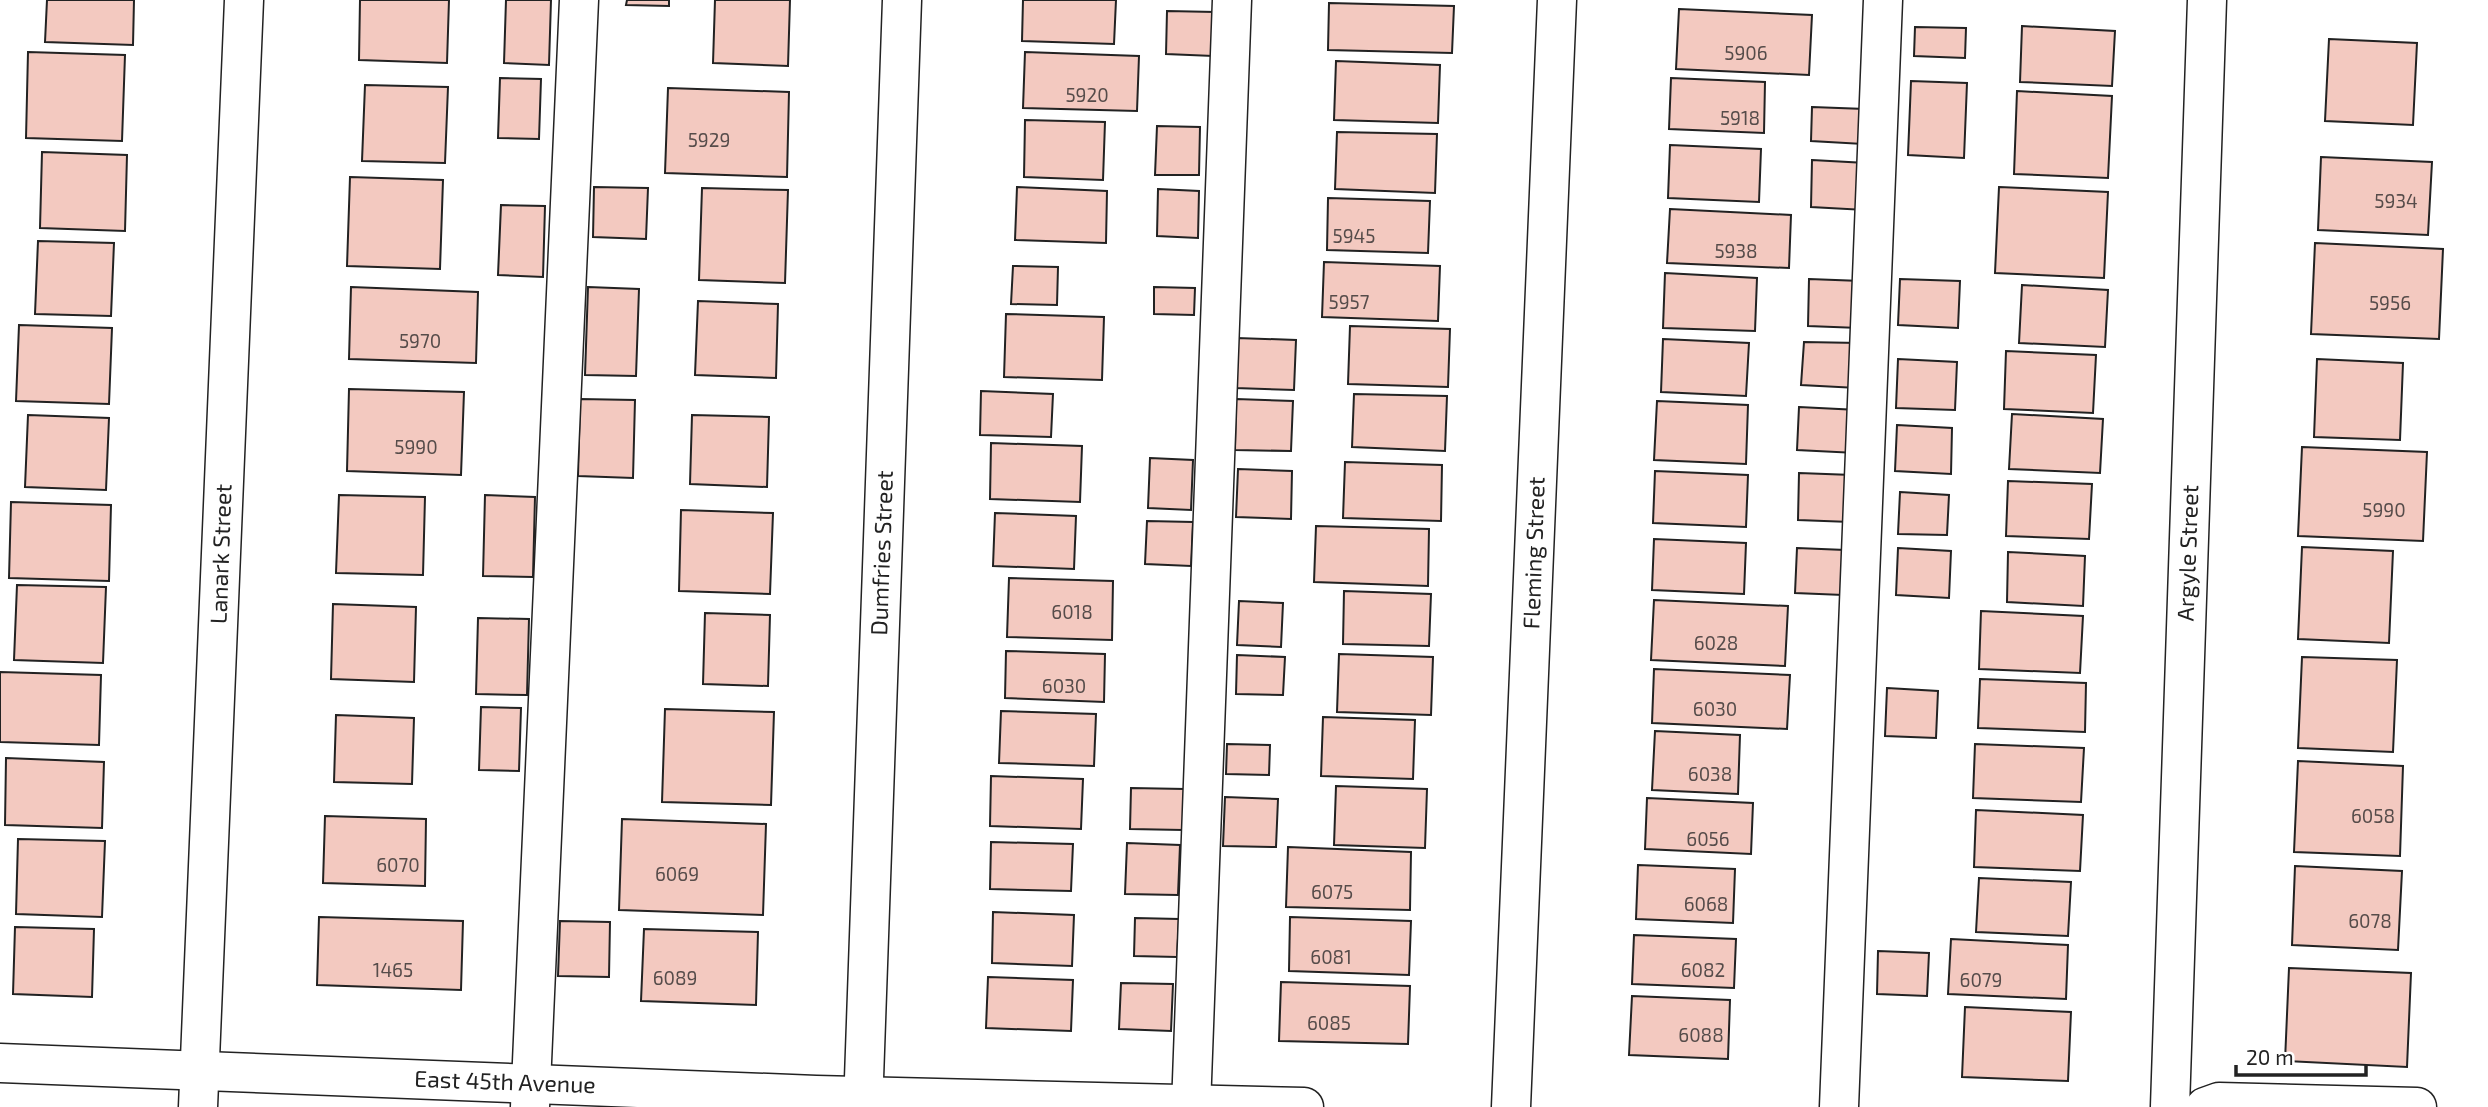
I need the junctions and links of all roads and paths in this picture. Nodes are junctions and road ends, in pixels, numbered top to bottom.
1 (244, 0) edge
2 (579, 0) edge
3 (902, 0) edge
4 (1232, 0) edge
5 (1557, 0) edge
6 (1883, 0) edge
7 (2207, 0) edge
8 (0, 1063) edge
9 (201, 1070) junction
10 (531, 1096) edge
11 (863, 1101) edge
12 (1191, 1105) edge
13 (198, 1107) edge
14 (1304, 1107) edge
15 (1511, 1107) edge
16 (1839, 1107) edge
17 (2170, 1107) edge
18 (2205, 1107) edge
19 (2417, 1107) edge

1 - 9 street, Lanark Street
2 - 10 street
3 - 11 street, Dumfries Street
4 - 12 street
5 - 15 street, Fleming Street
6 - 16 street
7 - 17 street, Argyle Street
8 - 9 street, East 45th Avenue
9 - 10 street, East 45th Avenue
9 - 13 street, Lanark Street
10 - 11 street, East 45th Avenue
11 - 12 street, East 45th Avenue
12 - 14 street, East 45th Avenue
18 - 19 street

